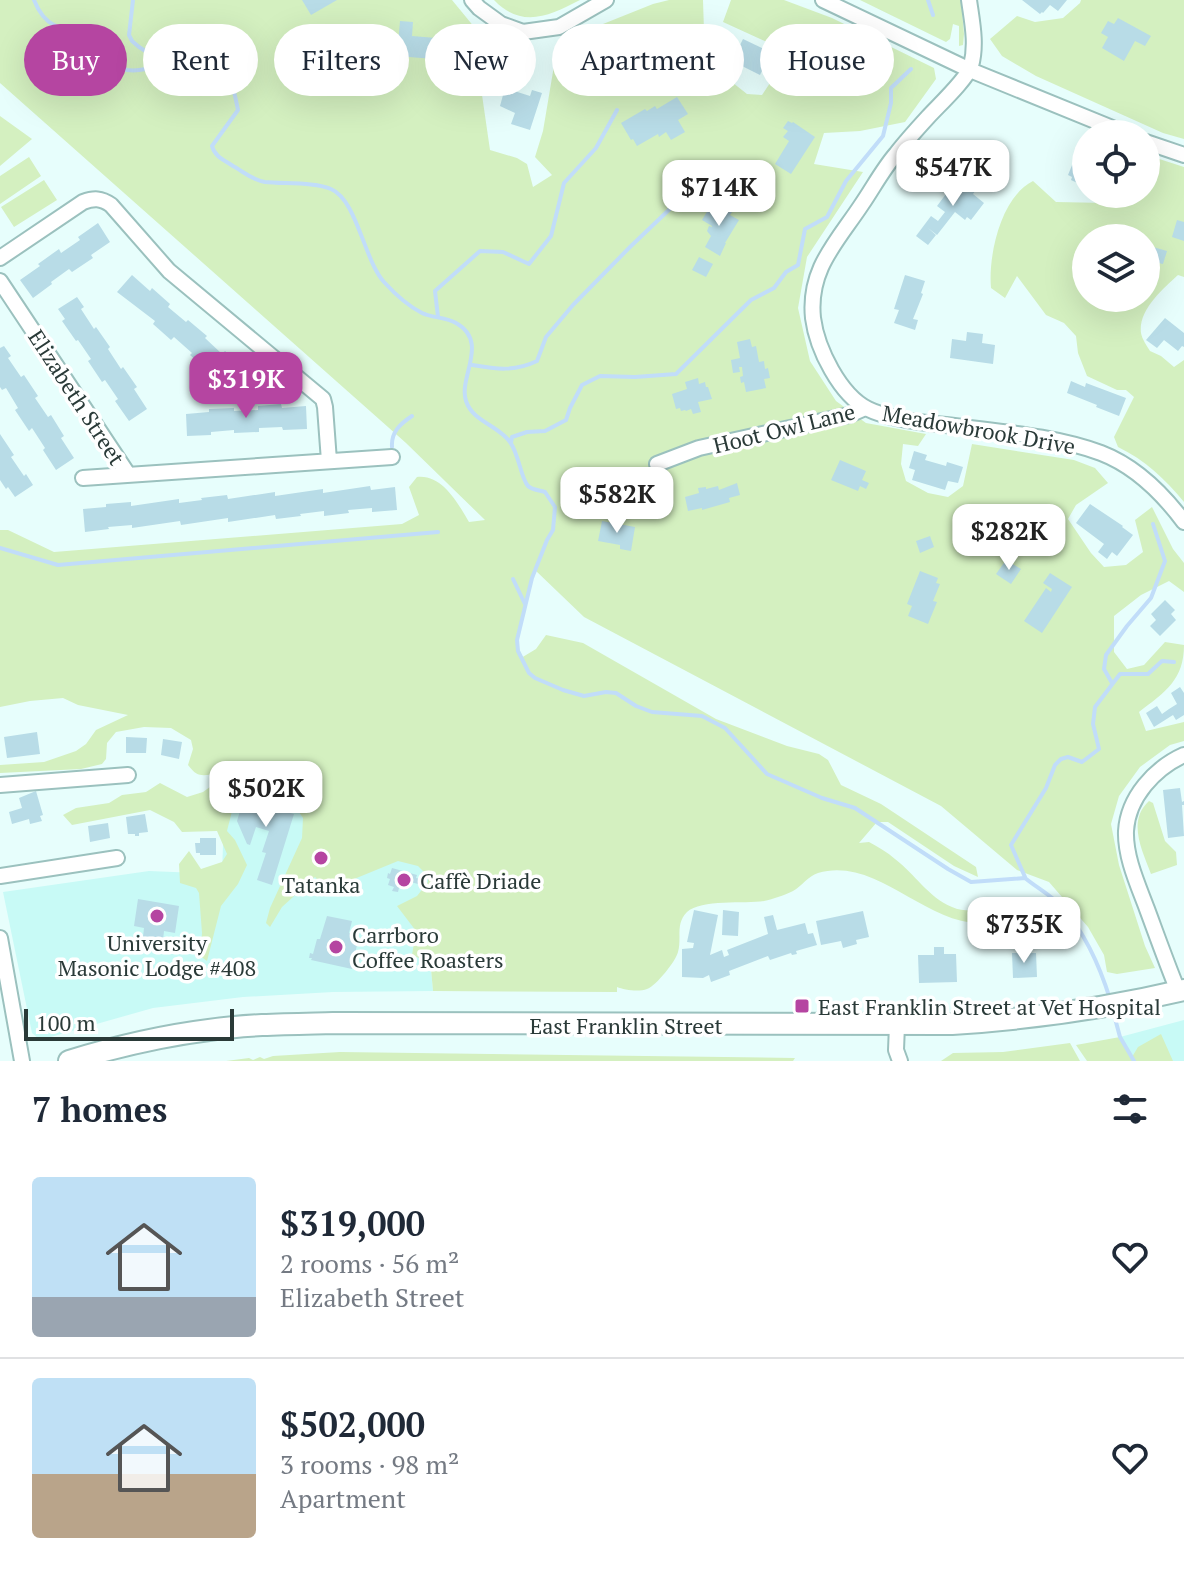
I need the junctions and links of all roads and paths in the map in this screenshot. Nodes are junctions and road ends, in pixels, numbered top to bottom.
1 (472, 0) edge
2 (606, 0) edge
3 (823, 0) edge
4 (969, 0) edge
5 (970, 70) junction
6 (1093, 120) edge
7 (1160, 147) edge
8 (1184, 155) edge
9 (0, 258) edge
10 (0, 281) edge
11 (865, 408) junction
12 (392, 457) dead end
13 (329, 461) junction
14 (657, 464) dead end
15 (128, 474) junction
16 (83, 478) dead end
17 (1184, 522) edge
18 (1184, 755) edge
19 (128, 775) dead end
20 (0, 785) edge
21 (117, 858) dead end
22 (0, 876) edge
23 (0, 938) edge
24 (1174, 992) edge
25 (897, 1025) junction
26 (22, 1061) edge
27 (69, 1061) edge
28 (900, 1061) edge

1 - 2 street
3 - 5 street
4 - 5 street
5 - 6 street
5 - 11 street, Meadowbrook Drive
7 - 8 street
9 - 13 street
10 - 15 street, Elizabeth Street
11 - 14 street, Hoot Owl Lane
11 - 17 street, Meadowbrook Drive
12 - 13 street, Elizabeth Street
13 - 15 street, Elizabeth Street
15 - 16 street, Elizabeth Street
18 - 24 street
19 - 20 street
21 - 22 street
23 - 26 street
24 - 25 main road, East Franklin Street
25 - 27 main road, East Franklin Street
25 - 28 street

